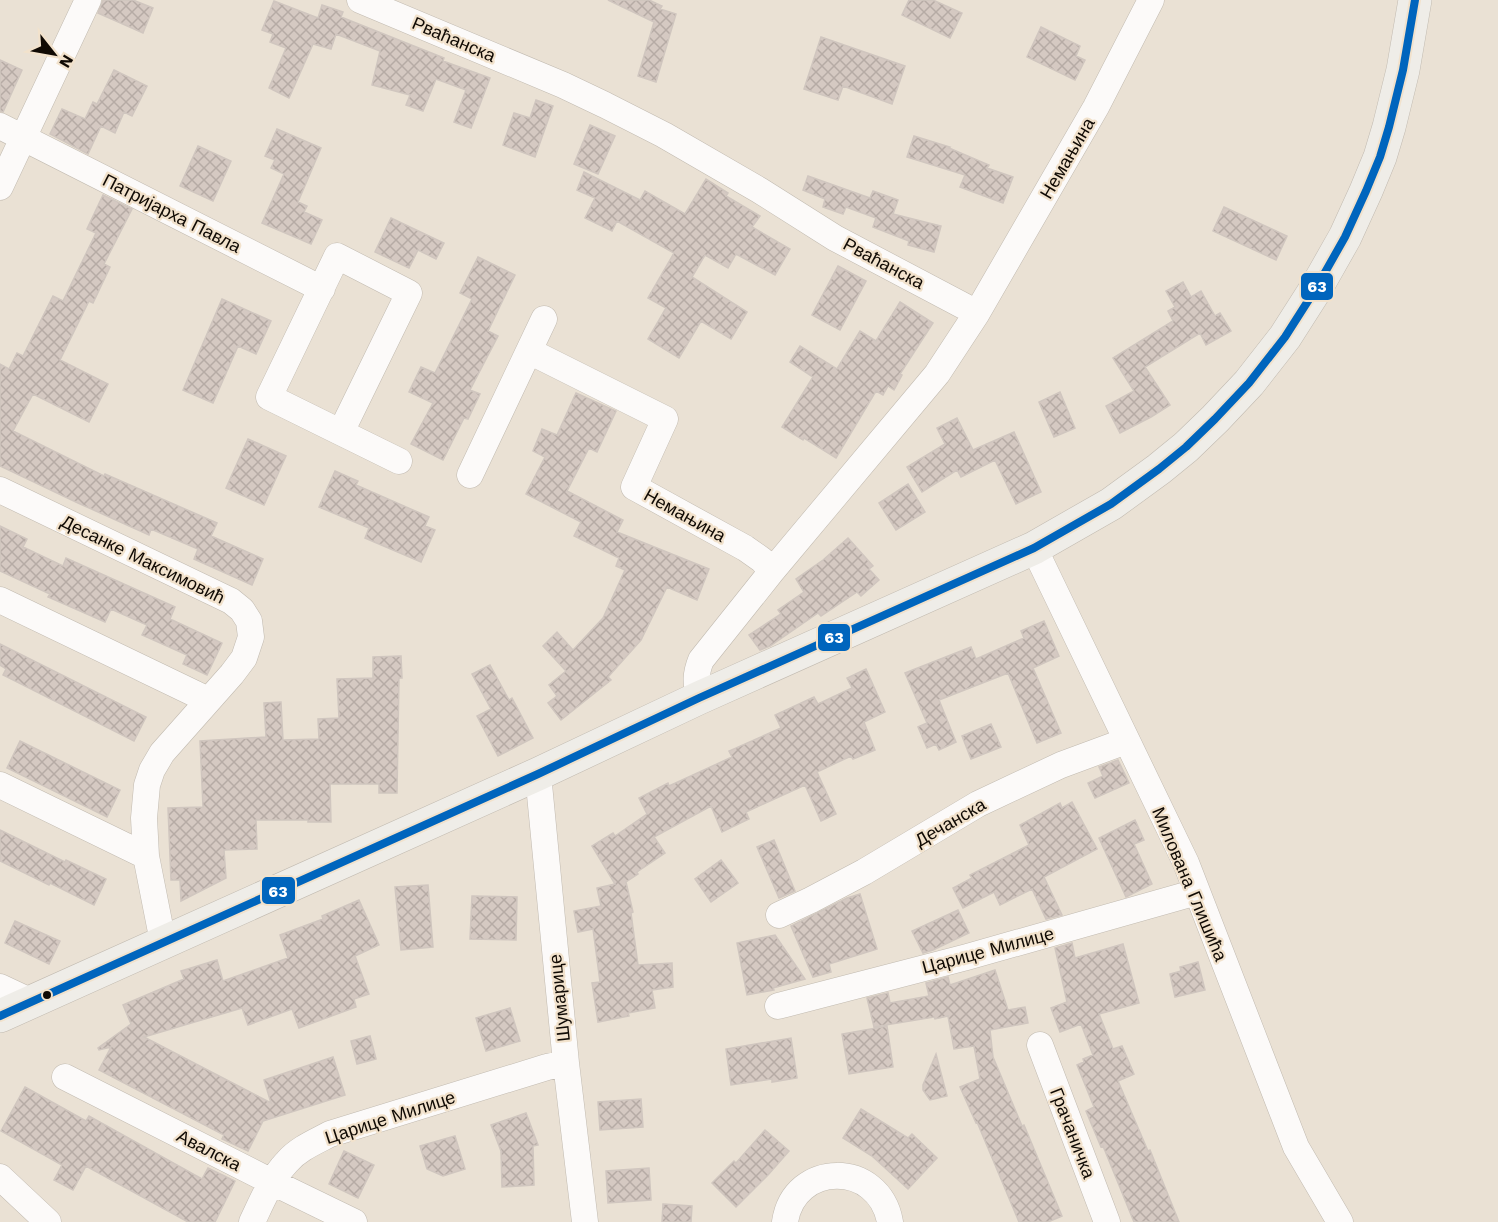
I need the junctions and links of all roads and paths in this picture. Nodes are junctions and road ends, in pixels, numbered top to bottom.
1 (88, 0) edge
2 (360, 0) edge
3 (1151, 0) edge
4 (1415, 0) edge
5 (0, 126) edge
6 (24, 138) junction
7 (0, 187) edge
8 (321, 288) junction
9 (977, 313) junction
10 (544, 319) dead end
11 (529, 351) junction
12 (341, 432) junction
13 (399, 461) dead end
14 (470, 475) dead end
15 (0, 490) edge
16 (1034, 548) junction
17 (772, 571) junction
18 (0, 600) edge
19 (699, 698) junction
20 (208, 700) junction
21 (1126, 741) junction
22 (538, 774) junction
23 (0, 784) edge
24 (146, 856) junction
25 (1197, 892) junction
26 (779, 915) dead end
27 (164, 942) junction
28 (0, 987) edge
29 (32, 1002) junction
30 (778, 1006) dead end
31 (0, 1016) edge
32 (1040, 1045) dead end
33 (566, 1063) junction
34 (65, 1077) dead end
35 (0, 1177) edge
36 (272, 1182) junction
37 (48, 1222) edge
38 (252, 1222) edge
39 (354, 1222) edge
40 (585, 1222) edge
41 (785, 1222) edge
42 (890, 1222) edge
43 (1107, 1222) edge
44 (1340, 1222) edge

1 - 6 street
2 - 9 street, Рваћанска
3 - 9 street, Немањина
4 - 16 street
5 - 6 street, Патријарха Павла
6 - 7 street
6 - 8 street, Патријарха Павла
8 - 12 street
8 - 12 street
9 - 17 street
10 - 11 street
11 - 14 street
11 - 17 street, Немањина
12 - 13 street
15 - 20 street, Десанке Максимовић
16 - 19 street
16 - 21 street, Милована Глишића
17 - 19 street
18 - 20 street
19 - 22 street
20 - 24 street, Десанке Максимовић
21 - 25 street, Милована Глишића
21 - 26 street, Дечанска
22 - 27 street
22 - 33 street, Шумарице
23 - 24 street
24 - 27 street, Десанке Максимовић
25 - 30 street, Царице Милице
25 - 44 street, Милована Глишића
27 - 29 street
28 - 29 street
29 - 31 street
32 - 43 street, Грачаничка
33 - 36 street, Царице Милице
33 - 40 street, Шумарице
34 - 36 street, Авалска
35 - 37 street
36 - 38 street, Царице Милице
36 - 39 street, Авалска
41 - 42 street

